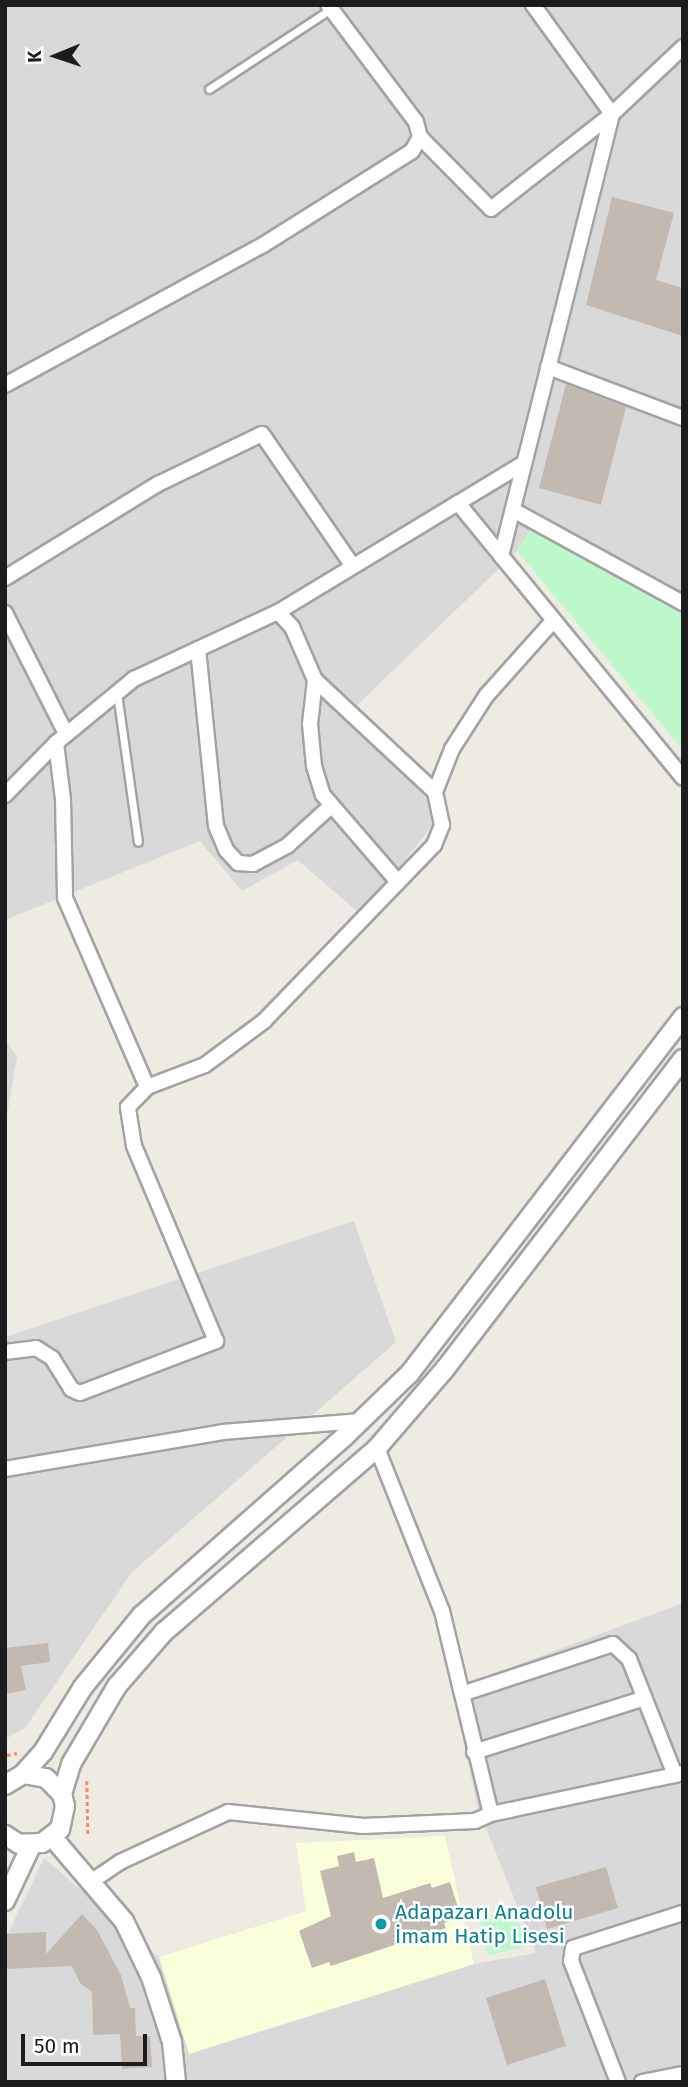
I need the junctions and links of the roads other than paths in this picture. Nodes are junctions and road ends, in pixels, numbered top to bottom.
1 (533, 5) edge
2 (329, 7) edge
3 (683, 47) edge
4 (209, 89) dead end
5 (612, 114) junction
6 (420, 137) junction
7 (548, 366) junction
8 (5, 385) edge
9 (683, 418) edge
10 (524, 463) junction
11 (458, 503) junction
12 (513, 510) junction
13 (501, 556) junction
14 (352, 565) junction
15 (5, 578) edge
16 (683, 603) edge
17 (278, 612) junction
18 (5, 613) edge
19 (553, 621) junction
20 (198, 649) junction
21 (314, 680) junction
22 (117, 691) junction
23 (61, 738) junction
24 (683, 778) edge
25 (435, 792) junction
26 (5, 794) edge
27 (331, 806) junction
28 (138, 842) dead end
29 (398, 882) junction
30 (683, 1017) edge
31 (683, 1059) edge
32 (147, 1087) junction
33 (5, 1352) edge
34 (361, 1421) junction
35 (377, 1448) junction
36 (5, 1469) edge
37 (462, 1694) junction
38 (645, 1698) junction
39 (474, 1752) junction
40 (679, 1774) edge
41 (12, 1777) edge
42 (62, 1794) junction
43 (491, 1814) junction
44 (5, 1835) edge
45 (52, 1838) junction
46 (31, 1846) junction
47 (92, 1881) junction
48 (5, 1901) edge
49 (683, 1913) edge
50 (683, 2074) edge
51 (176, 2082) edge
52 (618, 2082) edge
53 (642, 2082) edge

1 - 5 street
2 - 4 lane
2 - 6 street
3 - 5 street
5 - 6 street
5 - 7 street
6 - 8 street
7 - 9 street
7 - 10 street
10 - 11 street
10 - 12 street
11 - 13 street
11 - 14 street
12 - 13 street
12 - 16 street
13 - 19 street
14 - 15 street
14 - 17 street
17 - 20 street
17 - 21 street
18 - 23 street
19 - 24 street
19 - 25 street
20 - 22 street
20 - 27 street
21 - 25 street
21 - 27 street
22 - 23 street
22 - 28 lane
23 - 26 street
23 - 32 street
25 - 29 street
27 - 29 street
29 - 32 street
30 - 34 street
31 - 35 street
32 - 33 street
34 - 36 street
34 - 41 street
35 - 37 street
35 - 42 street
37 - 38 street
37 - 39 street
38 - 39 street
38 - 40 street
39 - 43 street
40 - 43 street
41 - 42 street
42 - 45 street
43 - 47 street
44 - 46 street
45 - 46 street
45 - 47 street
46 - 48 street
47 - 51 street
49 - 52 street
50 - 53 street

